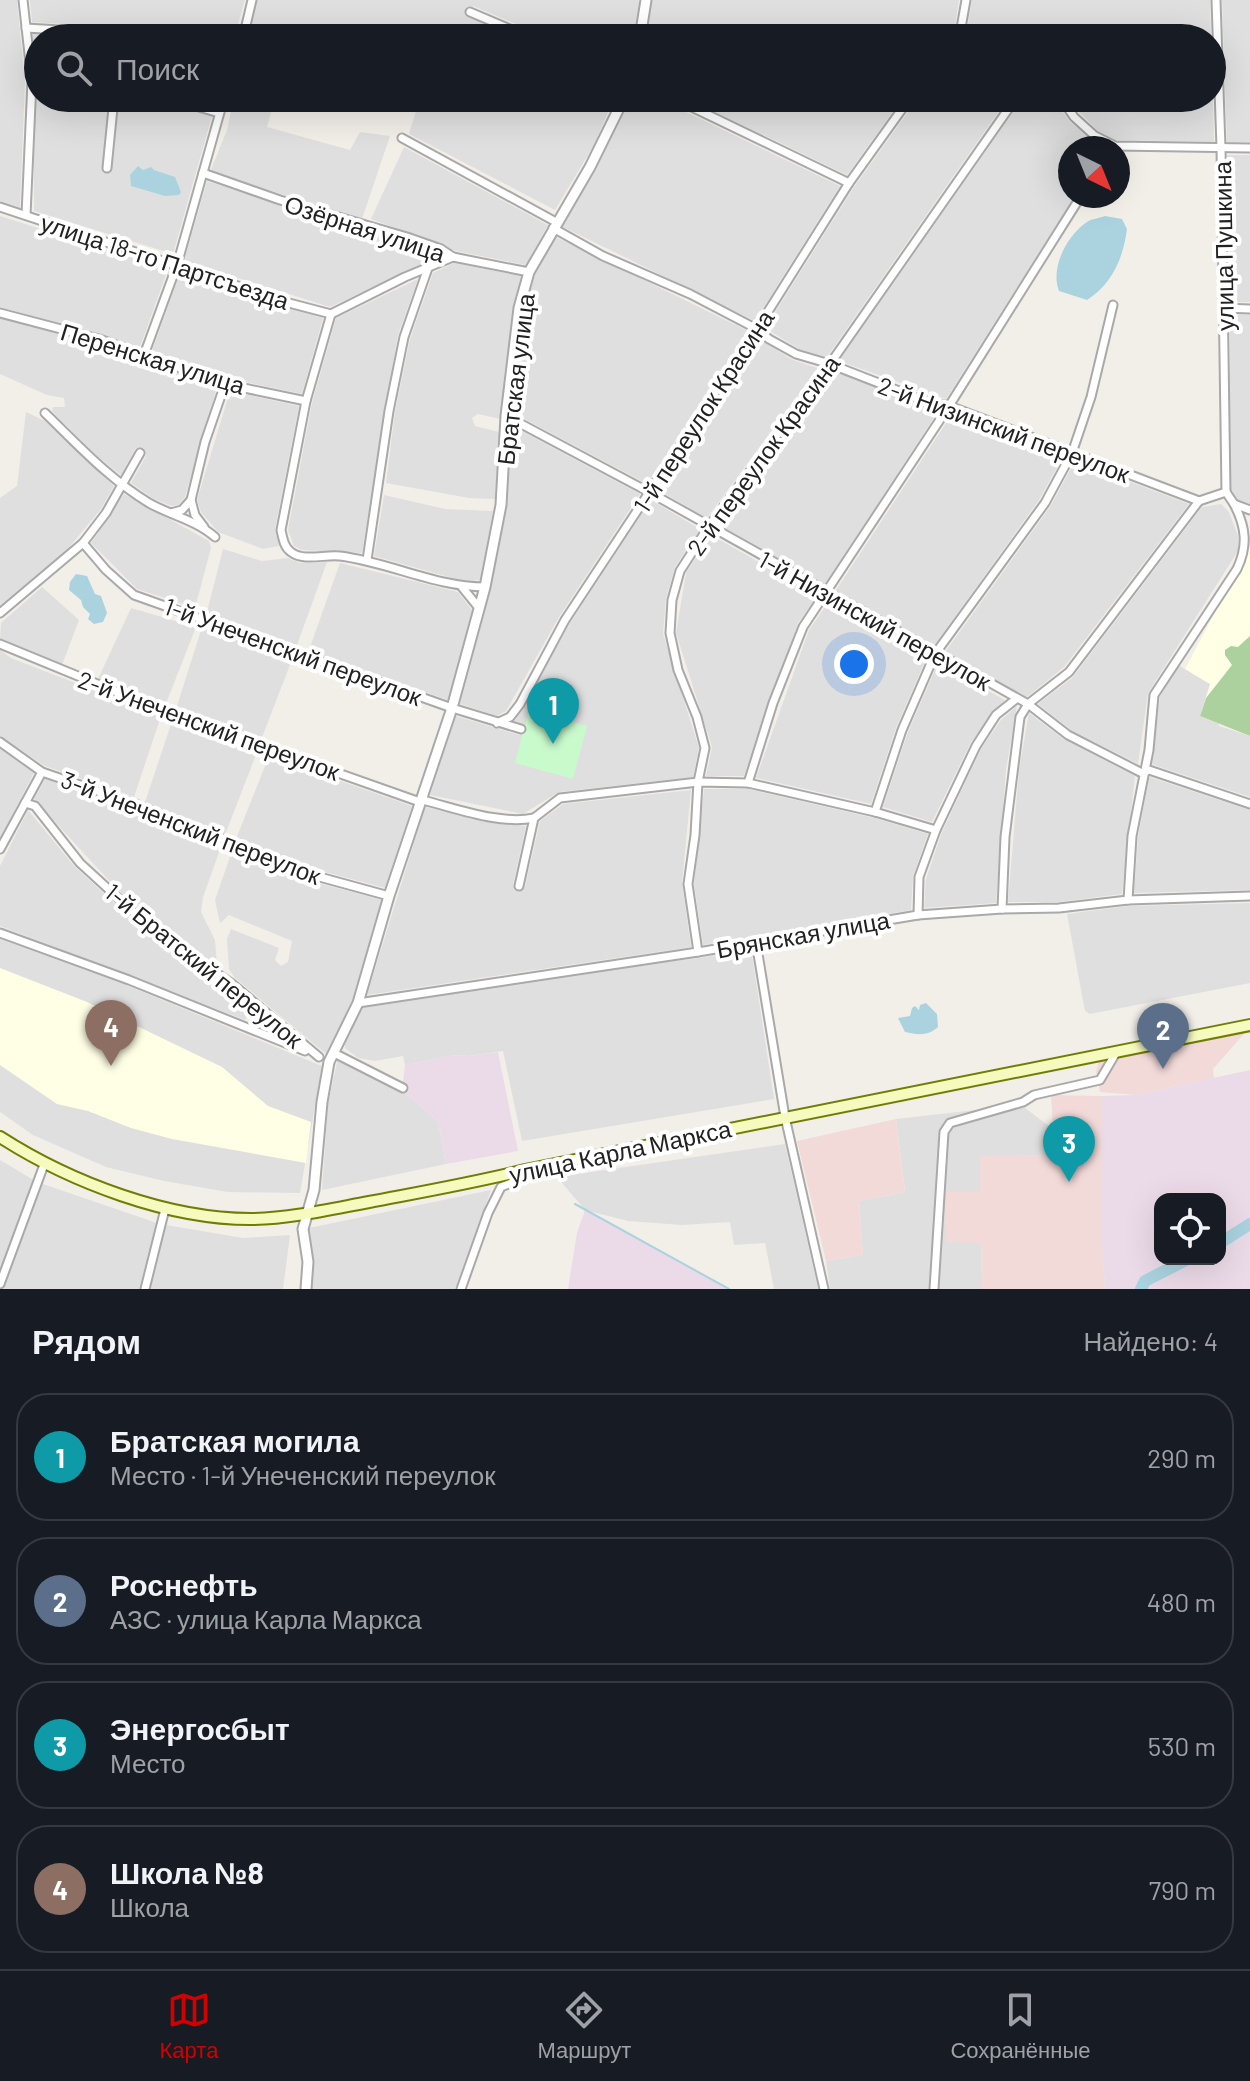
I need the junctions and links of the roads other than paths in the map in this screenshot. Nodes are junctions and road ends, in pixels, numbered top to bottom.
1 (23, 0) edge
2 (252, 0) edge
3 (646, 0) edge
4 (966, 0) edge
5 (1216, 0) edge
6 (470, 12) dead end
7 (26, 24) edge
8 (246, 24) edge
9 (498, 24) edge
10 (642, 24) edge
11 (962, 24) edge
12 (1217, 24) edge
13 (31, 112) edge
14 (113, 112) edge
15 (216, 112) edge
16 (617, 112) edge
17 (702, 112) edge
18 (900, 112) edge
19 (1006, 112) edge
20 (1071, 112) edge
21 (1220, 112) edge
22 (219, 113) joint
23 (1095, 136) edge
24 (402, 138) dead end
25 (1130, 147) edge
26 (1221, 148) junction
27 (1250, 148) edge
28 (107, 168) dead end
29 (203, 173) junction
30 (849, 183) junction
31 (0, 207) edge
32 (1073, 208) edge
33 (26, 215) junction
34 (555, 225) junction
35 (453, 257) junction
36 (177, 265) junction
37 (428, 268) junction
38 (529, 272) junction
39 (1113, 305) dead end
40 (1224, 308) junction
41 (1250, 309) edge
42 (0, 313) edge
43 (331, 314) junction
44 (757, 329) junction
45 (144, 355) junction
46 (830, 364) junction
47 (225, 384) junction
48 (306, 401) junction
49 (949, 406) junction
50 (45, 413) dead end
51 (506, 416) junction
52 (140, 453) dead end
53 (1072, 453) junction
54 (123, 485) junction
55 (649, 492) junction
56 (1226, 492) junction
57 (191, 500) junction
58 (1199, 501) junction
59 (1234, 504) junction
60 (1250, 510) edge
61 (171, 513) junction
62 (709, 526) junction
63 (205, 528) junction
64 (215, 537) dead end
65 (83, 543) junction
66 (367, 560) junction
67 (462, 587) junction
68 (485, 587) junction
69 (827, 593) junction
70 (479, 608) junction
71 (0, 613) edge
72 (0, 644) edge
73 (935, 654) junction
74 (1016, 699) junction
75 (1028, 704) junction
76 (452, 708) junction
77 (497, 723) junction
78 (521, 729) dead end
79 (0, 742) edge
80 (42, 772) junction
81 (1142, 773) junction
82 (698, 782) junction
83 (748, 783) junction
84 (421, 801) junction
85 (25, 803) junction
86 (1250, 804) edge
87 (875, 812) junction
88 (534, 818) junction
89 (936, 830) junction
90 (0, 849) edge
91 (519, 886) dead end
92 (389, 896) junction
93 (1250, 896) edge
94 (1128, 900) junction
95 (1002, 909) junction
96 (918, 915) junction
97 (0, 933) edge
98 (756, 942) junction
99 (698, 952) junction
100 (358, 1003) junction
101 (1250, 1025) edge
102 (1117, 1051) junction
103 (319, 1057) junction
104 (332, 1058) junction
105 (403, 1088) dead end
106 (785, 1117) junction
107 (0, 1137) edge
108 (45, 1162) junction
109 (525, 1170) junction
110 (165, 1209) junction
111 (307, 1214) junction
112 (0, 1284) edge
113 (145, 1289) edge
114 (306, 1289) edge
115 (461, 1289) edge
116 (824, 1289) edge
117 (934, 1289) edge

1 - 7 street
2 - 8 street
3 - 10 street
4 - 11 street
5 - 12 street, улица Пушкина
6 - 9 street
13 - 33 street
14 - 28 street
15 - 22 street
16 - 34 street, Братская улица
17 - 30 street
18 - 30 street, 1-й переулок Красина
19 - 46 street, 2-й переулок Красина
20 - 23 street
21 - 26 street, улица Пушкина
22 - 29 street
24 - 34 street, 2-й Низинский переулок
25 - 26 street
26 - 27 street
26 - 40 street, улица Пушкина
29 - 35 street, Озёрная улица
29 - 36 street
30 - 44 street, 1-й переулок Красина
31 - 33 street, улица 18-го Партсъезда
32 - 49 street
33 - 36 street, улица 18-го Партсъезда
34 - 38 street, Братская улица
34 - 44 street, 2-й Низинский переулок
35 - 37 street
35 - 38 street, Озёрная улица
36 - 43 street, улица 18-го Партсъезда
36 - 45 street
37 - 43 street
37 - 66 street
38 - 51 street, Братская улица
39 - 53 street
40 - 41 street
40 - 56 street, улица Пушкина
42 - 45 street, Перенская улица
43 - 48 street
44 - 46 street, 2-й Низинский переулок
44 - 55 street, 1-й переулок Красина
45 - 47 street, Перенская улица
46 - 49 street, 2-й Низинский переулок
46 - 62 street, 2-й переулок Красина
47 - 48 street, Перенская улица
47 - 57 street
48 - 66 street
49 - 53 street, 2-й Низинский переулок
49 - 69 street
50 - 54 street
51 - 55 street, 1-й Низинский переулок
51 - 68 street, Братская улица
52 - 54 street
53 - 58 street, 2-й Низинский переулок
53 - 73 street
54 - 61 street
54 - 65 street
55 - 62 street, 1-й Низинский переулок
55 - 77 street, 1-й переулок Красина
56 - 58 street
56 - 59 street
57 - 61 street
57 - 63 street
58 - 75 street
59 - 60 street
59 - 81 street
61 - 63 street
62 - 69 street, 1-й Низинский переулок
62 - 82 street, 2-й переулок Красина
63 - 64 street
65 - 71 street
65 - 76 street, 1-й Унеченский переулок
66 - 67 street
67 - 68 street
67 - 70 street
68 - 70 street, Братская улица
69 - 73 street, 1-й Низинский переулок
69 - 83 street
70 - 76 street, Братская улица
72 - 84 street, 2-й Унеченский переулок
73 - 74 street, 1-й Низинский переулок
73 - 87 street
74 - 75 street, 1-й Низинский переулок
74 - 89 street
75 - 81 street, 1-й Низинский переулок
75 - 95 street
76 - 77 street, 1-й Унеченский переулок
76 - 84 street, Братская улица
77 - 78 street, 1-й Унеченский переулок
79 - 80 street, 3-й Унеченский переулок
80 - 85 street
80 - 92 street, 3-й Унеченский переулок
81 - 86 street, 1-й Низинский переулок
81 - 94 street
82 - 83 street
82 - 88 street
82 - 99 street, 2-й переулок Красина
83 - 87 street
84 - 88 street, 2-й Унеченский переулок
84 - 92 street, Братская улица
85 - 90 street
85 - 103 street, 1-й Братский переулок
87 - 89 street
88 - 91 street
89 - 96 street
92 - 100 street, Братская улица
93 - 94 street, Брянская улица
94 - 95 street, Брянская улица
95 - 96 street, Брянская улица
96 - 98 street, Брянская улица
97 - 103 street, 1-й Братский переулок
98 - 99 street, Брянская улица
98 - 106 street
99 - 100 street, Брянская улица
100 - 104 street, Братская улица
101 - 102 main road, улица Карла Маркса
102 - 106 main road, улица Карла Маркса
102 - 117 street
103 - 104 street, 1-й Братский переулок
104 - 105 street
104 - 111 street, Братская улица
106 - 109 main road, улица Карла Маркса
106 - 116 street
107 - 108 main road, улица Карла Маркса
108 - 110 main road, улица Карла Маркса
108 - 112 street
109 - 111 main road, улица Карла Маркса
109 - 115 street
110 - 111 main road, улица Карла Маркса
110 - 113 street
111 - 114 street, Братская улица

